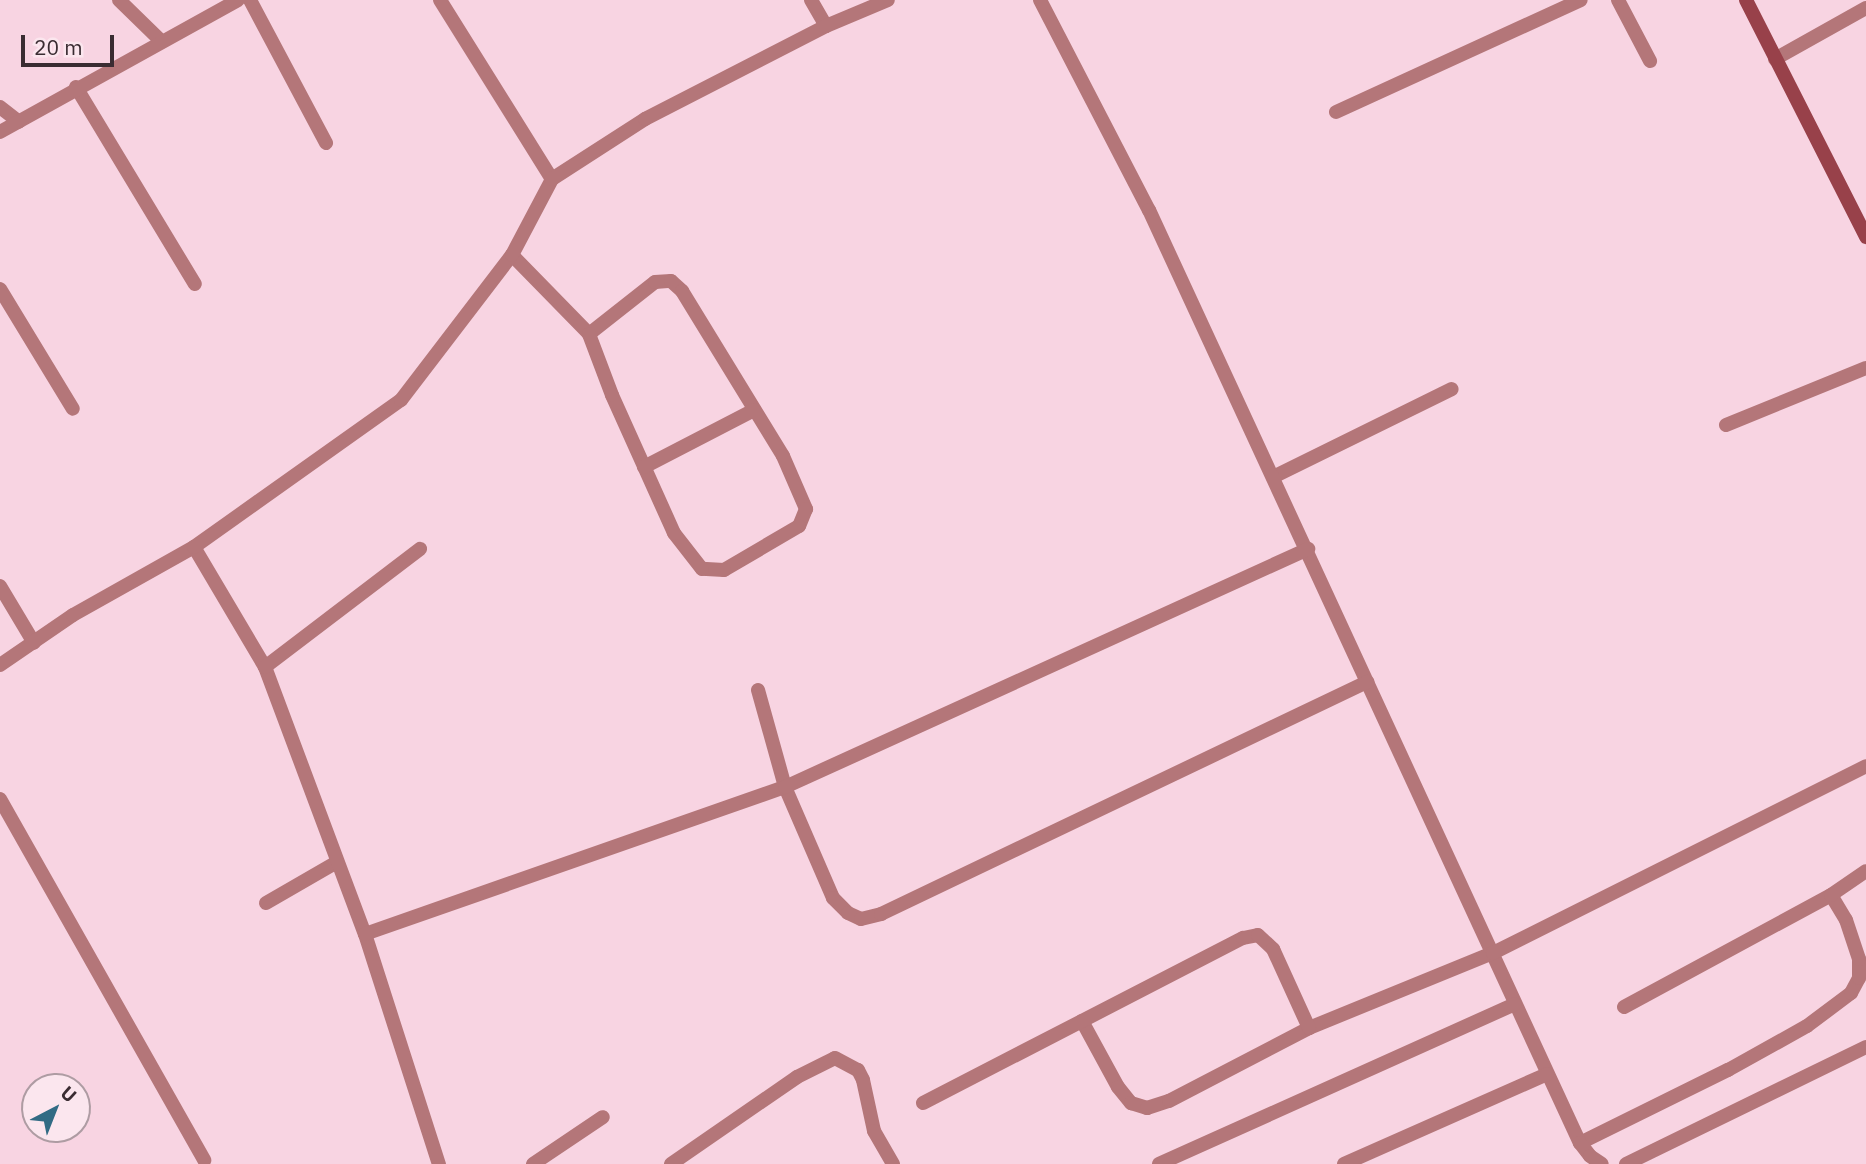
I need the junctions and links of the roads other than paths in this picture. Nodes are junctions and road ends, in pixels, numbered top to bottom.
1 (119, 0) edge
2 (250, 0) edge
3 (440, 0) edge
4 (811, 0) edge
5 (888, 0) edge
6 (1040, 0) edge
7 (1581, 0) edge
8 (1618, 0) edge
9 (1746, 0) edge
10 (231, 2) edge
11 (1866, 8) edge
12 (827, 26) junction
13 (160, 40) junction
14 (1775, 58) junction
15 (1650, 61) dead end
16 (76, 87) junction
17 (0, 107) edge
18 (1336, 112) dead end
19 (19, 122) junction
20 (0, 132) edge
21 (326, 143) dead end
22 (552, 179) junction
23 (1865, 230) edge
24 (512, 255) junction
25 (195, 284) dead end
26 (0, 289) edge
27 (589, 334) junction
28 (1866, 368) edge
29 (1452, 388) dead end
30 (73, 408) dead end
31 (754, 411) junction
32 (1726, 425) dead end
33 (644, 467) junction
34 (1273, 477) junction
35 (194, 547) junction
36 (420, 549) dead end
37 (1308, 549) junction
38 (0, 586) edge
39 (34, 643) junction
40 (0, 665) edge
41 (265, 667) junction
42 (1367, 682) junction
43 (758, 690) dead end
44 (1866, 766) edge
45 (785, 787) junction
46 (0, 800) edge
47 (337, 862) junction
48 (1866, 871) edge
49 (1832, 895) junction
50 (266, 903) dead end
51 (365, 934) junction
52 (1493, 953) junction
53 (1515, 1004) junction
54 (1623, 1007) dead end
55 (1083, 1021) junction
56 (1309, 1028) junction
57 (1866, 1046) edge
58 (1547, 1074) junction
59 (923, 1102) dead end
60 (603, 1117) dead end
61 (1580, 1143) junction
62 (204, 1160) dead end
63 (439, 1164) edge
64 (533, 1164) edge
65 (671, 1164) edge
66 (893, 1164) edge
67 (1159, 1164) edge
68 (1344, 1164) edge
69 (1602, 1164) edge
70 (1626, 1164) edge

1 - 13 street
2 - 21 street
3 - 22 street
4 - 12 street
5 - 12 street
6 - 34 street
7 - 18 street
8 - 15 street
9 - 14 main road
10 - 13 street
11 - 14 street
12 - 22 street
13 - 16 street
14 - 23 main road
16 - 19 street
16 - 25 street
17 - 19 street
19 - 20 street
22 - 24 street
24 - 27 street
24 - 35 street
26 - 30 street
27 - 31 street
27 - 33 street
28 - 32 street
29 - 34 street
31 - 33 street
31 - 33 street
34 - 37 street
35 - 39 street
35 - 41 street
36 - 41 street
37 - 42 street
37 - 45 street
38 - 39 street
39 - 40 street
41 - 47 street
42 - 45 street
42 - 52 street
43 - 45 street
44 - 52 street
45 - 51 street
46 - 62 street
47 - 50 street
47 - 51 street
48 - 49 street
49 - 54 street
49 - 61 street
51 - 63 street
52 - 53 street
52 - 56 street
53 - 58 street
53 - 67 street
55 - 56 street
55 - 56 street
55 - 59 street
57 - 70 street
58 - 61 street
58 - 68 street
60 - 64 street
61 - 69 street
65 - 66 street

